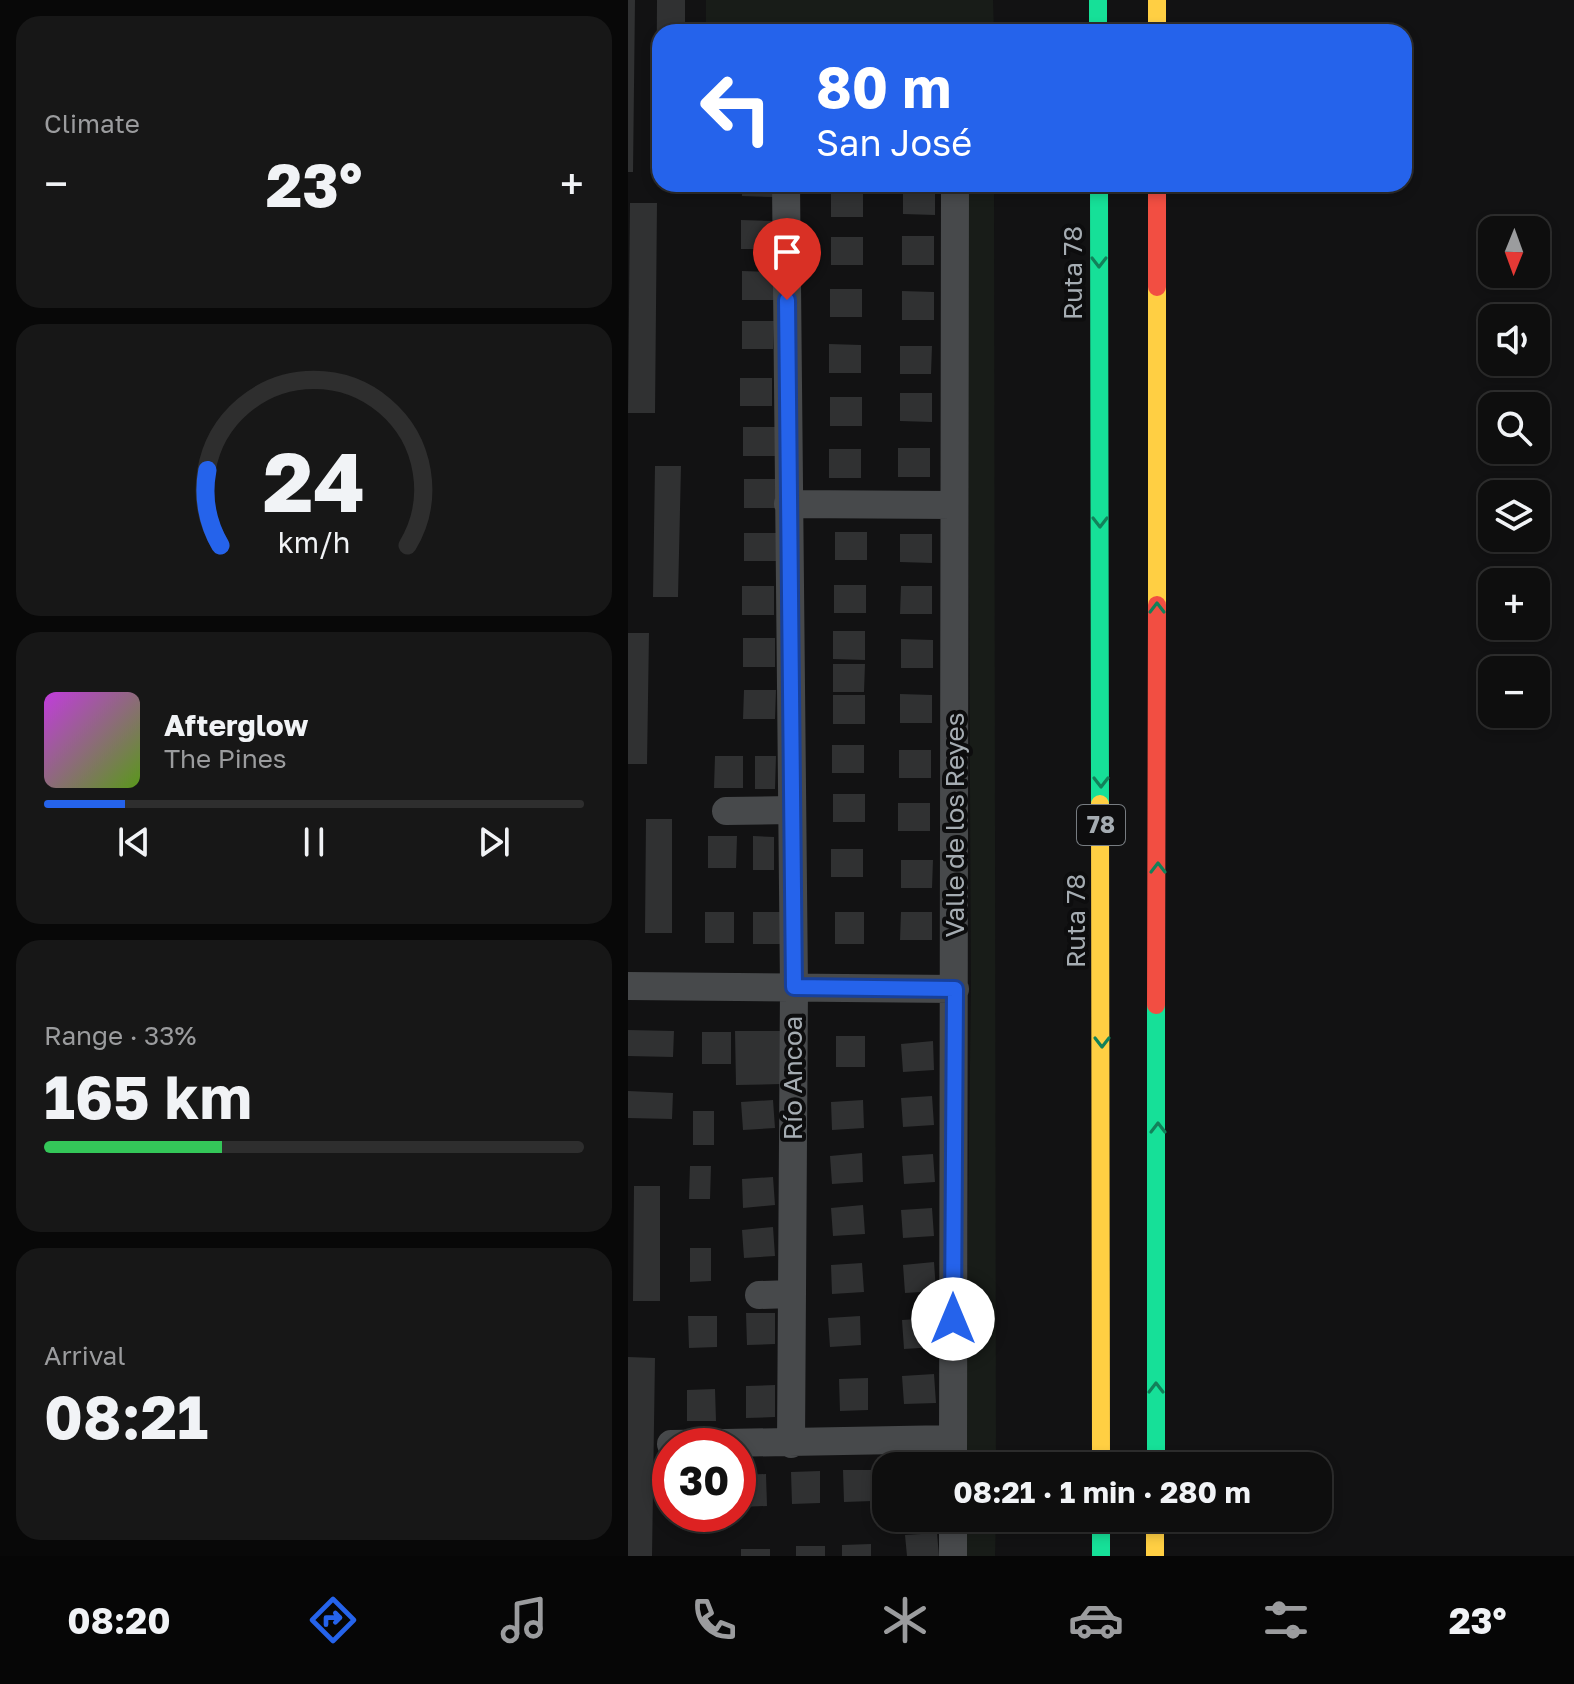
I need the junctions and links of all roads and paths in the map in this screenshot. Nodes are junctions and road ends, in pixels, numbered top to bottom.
1 (1098, 0) edge
2 (1157, 0) edge
3 (1098, 24) edge
4 (1157, 24) edge
5 (786, 192) edge
6 (955, 192) edge
7 (1099, 192) edge
8 (1157, 192) edge
9 (788, 504) junction
10 (953, 505) junction
11 (791, 810) junction
12 (726, 811) dead end
13 (628, 986) edge
14 (794, 987) junction
15 (955, 989) junction
16 (792, 1294) junction
17 (759, 1295) dead end
18 (756, 1444) edge
19 (791, 1444) junction
20 (935, 1452) edge
21 (953, 1452) edge
22 (1101, 1452) edge
23 (1156, 1452) edge
24 (953, 1532) edge
25 (1101, 1532) edge
26 (1155, 1532) edge
27 (953, 1556) edge
28 (1101, 1556) edge
29 (1155, 1556) edge

1 - 3 highway
2 - 4 highway
5 - 9 street, Río Ancoa
6 - 10 street, Valle de los Reyes
7 -> 22 highway, Ruta 78 / 78
23 -> 8 highway, 78
9 - 10 street
9 - 11 street, Río Ancoa
10 - 15 street, Valle de los Reyes
11 - 12 street
11 - 14 street, Río Ancoa
13 - 14 street
14 - 15 street
14 - 16 street, Río Ancoa
15 - 21 street, Valle de los Reyes
16 - 17 street
16 - 19 street, Río Ancoa
18 - 19 street
19 - 20 street
24 - 27 street
25 - 28 highway
26 - 29 highway

